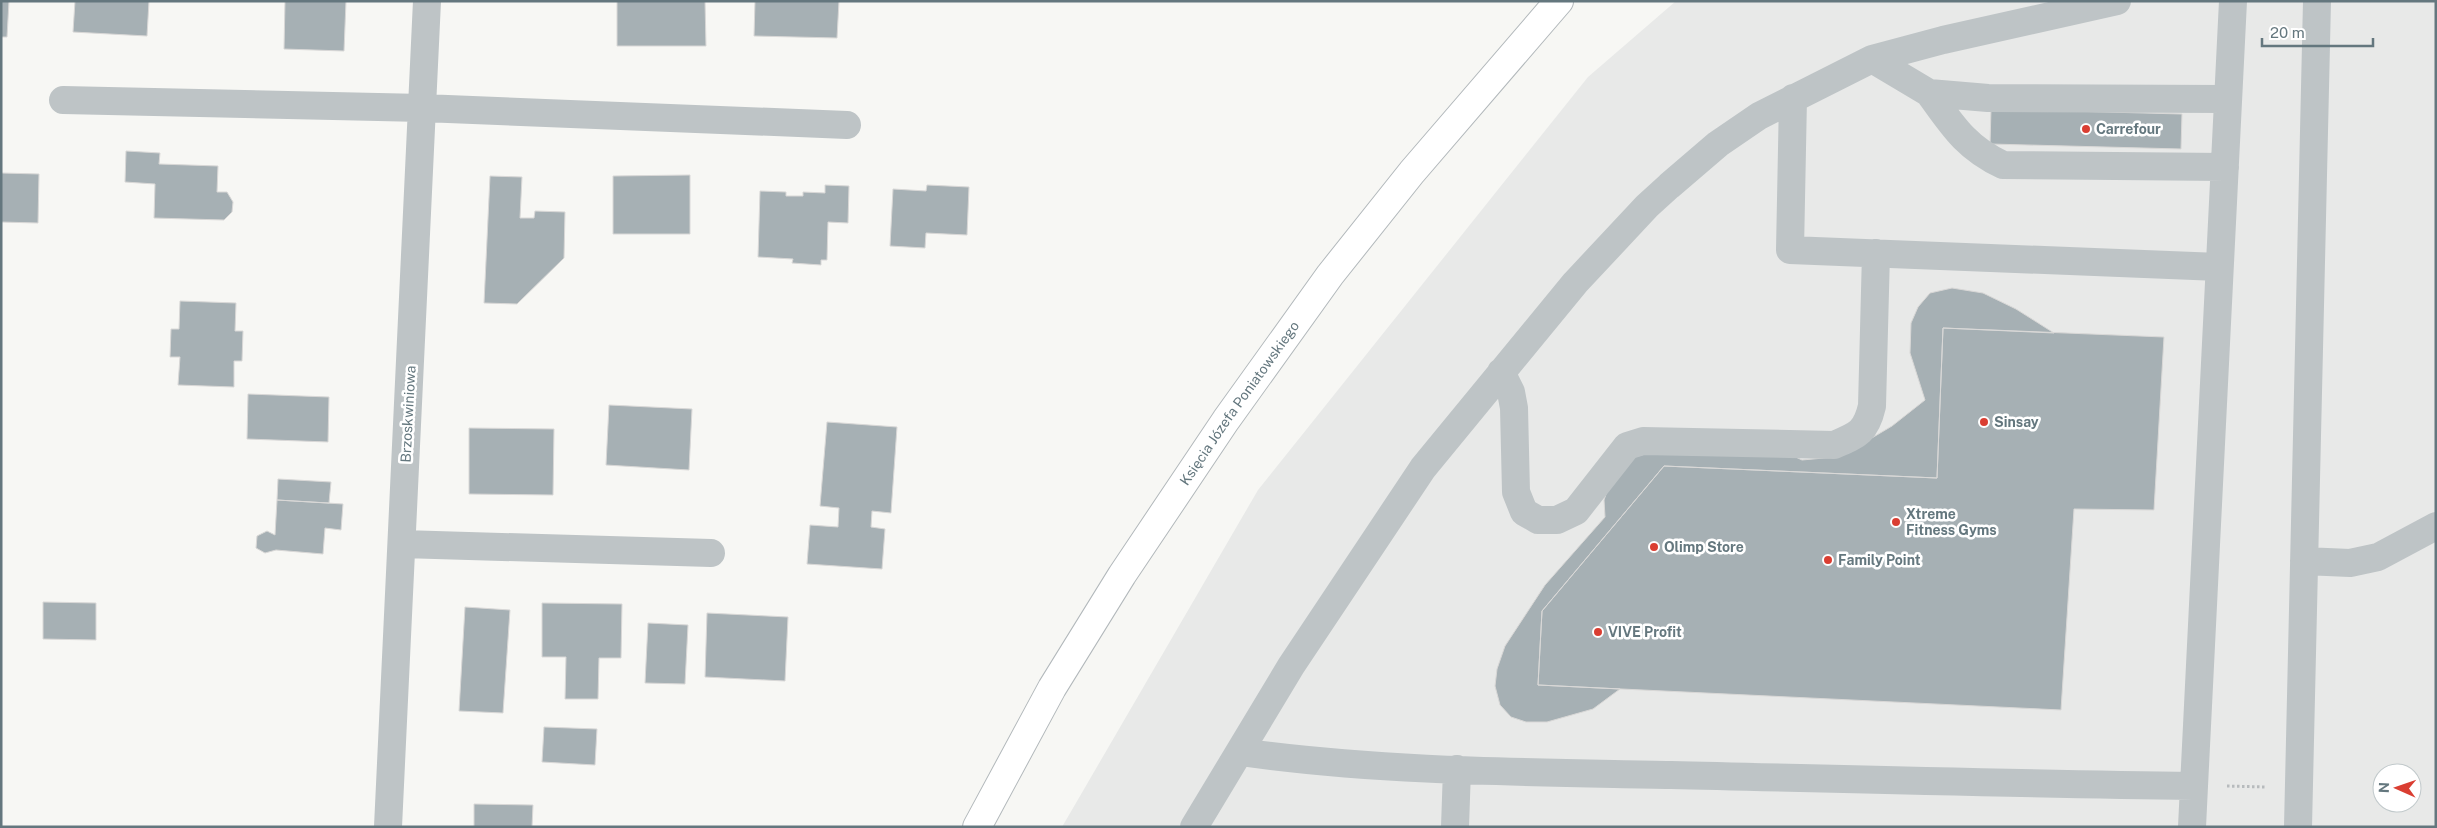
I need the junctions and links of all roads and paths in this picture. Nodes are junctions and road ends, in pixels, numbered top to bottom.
1 (427, 1) edge
2 (2117, 1) edge
3 (2233, 1) edge
4 (2318, 1) edge
5 (1557, 5) edge
6 (1872, 59) junction
7 (1929, 93) junction
8 (1793, 98) junction
9 (2226, 99) junction
10 (63, 100) dead end
11 (423, 108) junction
12 (847, 125) dead end
13 (2225, 167) junction
14 (1876, 253) junction
15 (2219, 267) junction
16 (1501, 372) junction
17 (2436, 526) edge
18 (402, 544) junction
19 (711, 553) dead end
20 (2304, 561) junction
21 (1240, 752) junction
22 (1457, 769) junction
23 (2194, 786) junction
24 (2299, 787) junction
25 (388, 827) edge
26 (977, 827) edge
27 (1194, 827) edge
28 (1455, 827) edge
29 (2192, 827) edge
30 (2298, 827) edge

1 - 11 street, Brzoskwiniowa
2 - 6 street
3 - 9 street
4 - 20 street
5 - 26 main road, Księcia Józefa Poniatowskiego
6 - 7 street
6 - 8 street
7 - 9 street
7 - 13 street
8 - 14 street
8 - 16 street
9 - 13 street
10 - 11 street
11 - 12 street
11 - 18 street, Brzoskwiniowa
13 - 15 street
14 - 15 street
14 - 16 street
15 - 23 street
16 - 21 street
17 - 20 street
18 - 19 street
18 - 25 street, Brzoskwiniowa
20 - 24 street
21 - 22 street
21 - 27 street
22 - 23 street
22 - 28 street
23 - 24 path
23 - 29 street
24 - 30 street

